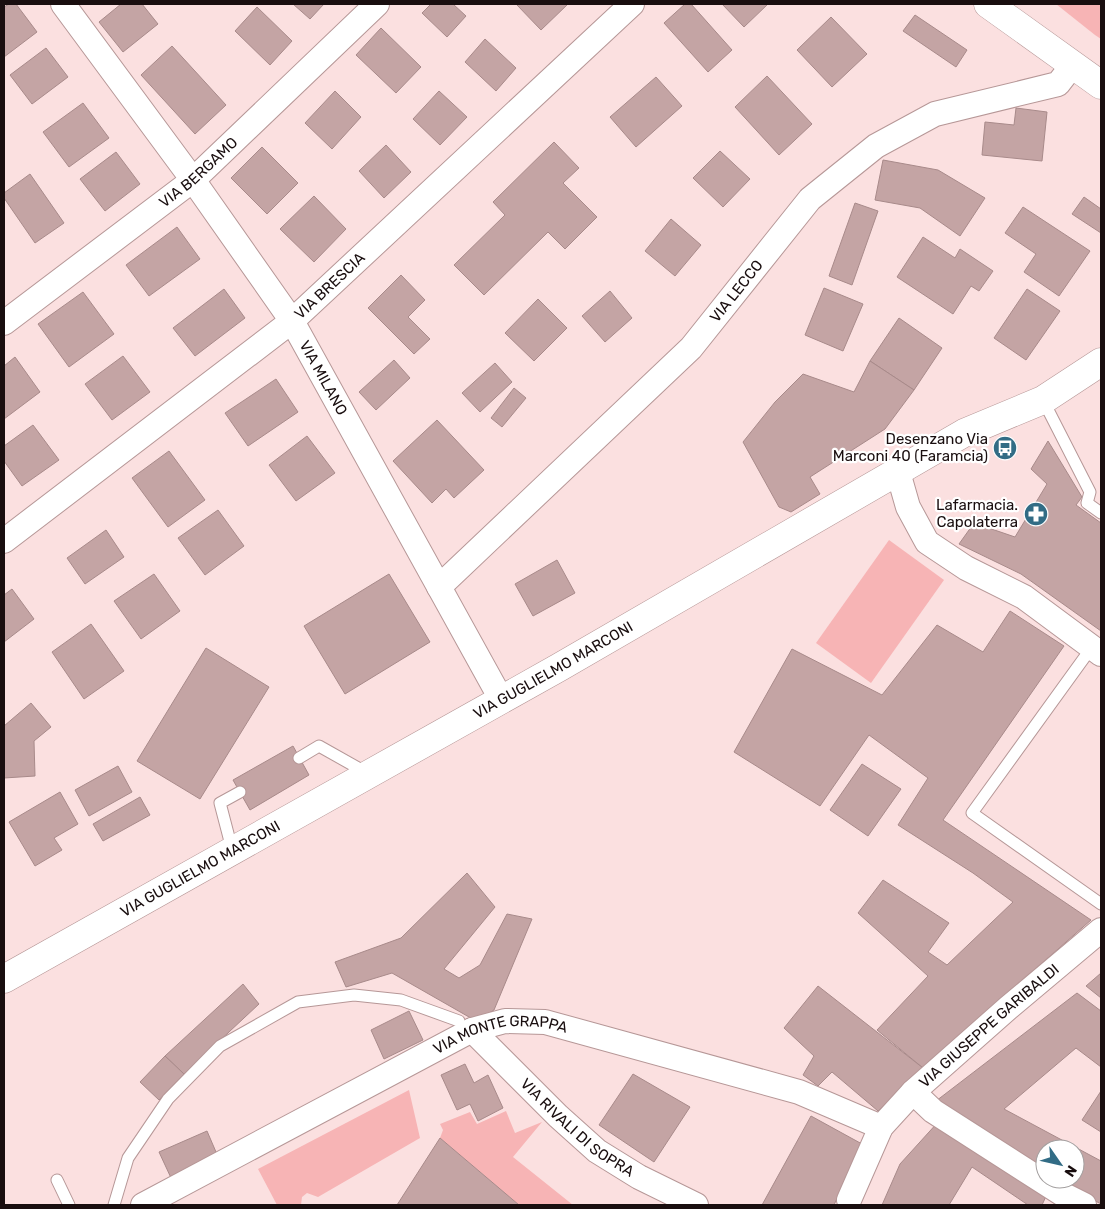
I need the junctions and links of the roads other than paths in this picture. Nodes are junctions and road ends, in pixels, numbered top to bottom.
1 (377, 4) edge
2 (632, 4) edge
3 (988, 4) edge
4 (69, 6) edge
5 (1072, 66) junction
6 (1101, 85) edge
7 (193, 180) junction
8 (292, 321) junction
9 (4, 323) edge
10 (1101, 362) edge
11 (1043, 400) junction
12 (898, 472) junction
13 (1101, 514) edge
14 (4, 541) edge
15 (439, 587) junction
16 (1097, 651) edge
17 (501, 699) junction
18 (299, 758) dead end
19 (368, 774) junction
20 (240, 792) dead end
21 (232, 849) junction
22 (1101, 904) edge
23 (1101, 930) edge
24 (4, 979) edge
25 (466, 1026) junction
26 (913, 1092) junction
27 (881, 1127) junction
28 (57, 1180) dead end
29 (848, 1203) edge
30 (69, 1205) edge
31 (114, 1205) edge
32 (142, 1205) edge
33 (696, 1205) edge
34 (1084, 1205) edge

1 - 7 street, VIA BERGAMO
2 - 8 street, VIA BRESCIA
3 - 5 main road
4 - 7 street, VIA MILANO
5 - 6 main road
5 - 15 street, VIA LECCO
7 - 8 street, VIA MILANO
7 - 9 street, VIA BERGAMO
8 - 14 street, VIA BRESCIA
8 - 15 street, VIA MILANO
10 - 11 main road, VIA GUGLIELMO MARCONI
11 - 12 main road, VIA GUGLIELMO MARCONI
11 - 13 lane
12 - 16 street
12 - 17 main road, VIA GUGLIELMO MARCONI
15 - 17 street, VIA MILANO
16 - 22 lane
17 - 19 main road, VIA GUGLIELMO MARCONI
18 - 19 lane
19 - 21 main road, VIA GUGLIELMO MARCONI
20 - 21 lane
21 - 24 main road, VIA GUGLIELMO MARCONI
23 - 26 street, VIA GIUSEPPE GARIBALDI
25 - 27 street, VIA MONTE GRAPPA
25 - 31 lane
25 - 32 street, VIA MONTE GRAPPA
25 - 33 street, VIA RIVALI DI SOPRA
26 - 27 street, VIA GIUSEPPE GARIBALDI
26 - 34 street
27 - 29 street, VIA GIUSEPPE GARIBALDI
28 - 30 lane

